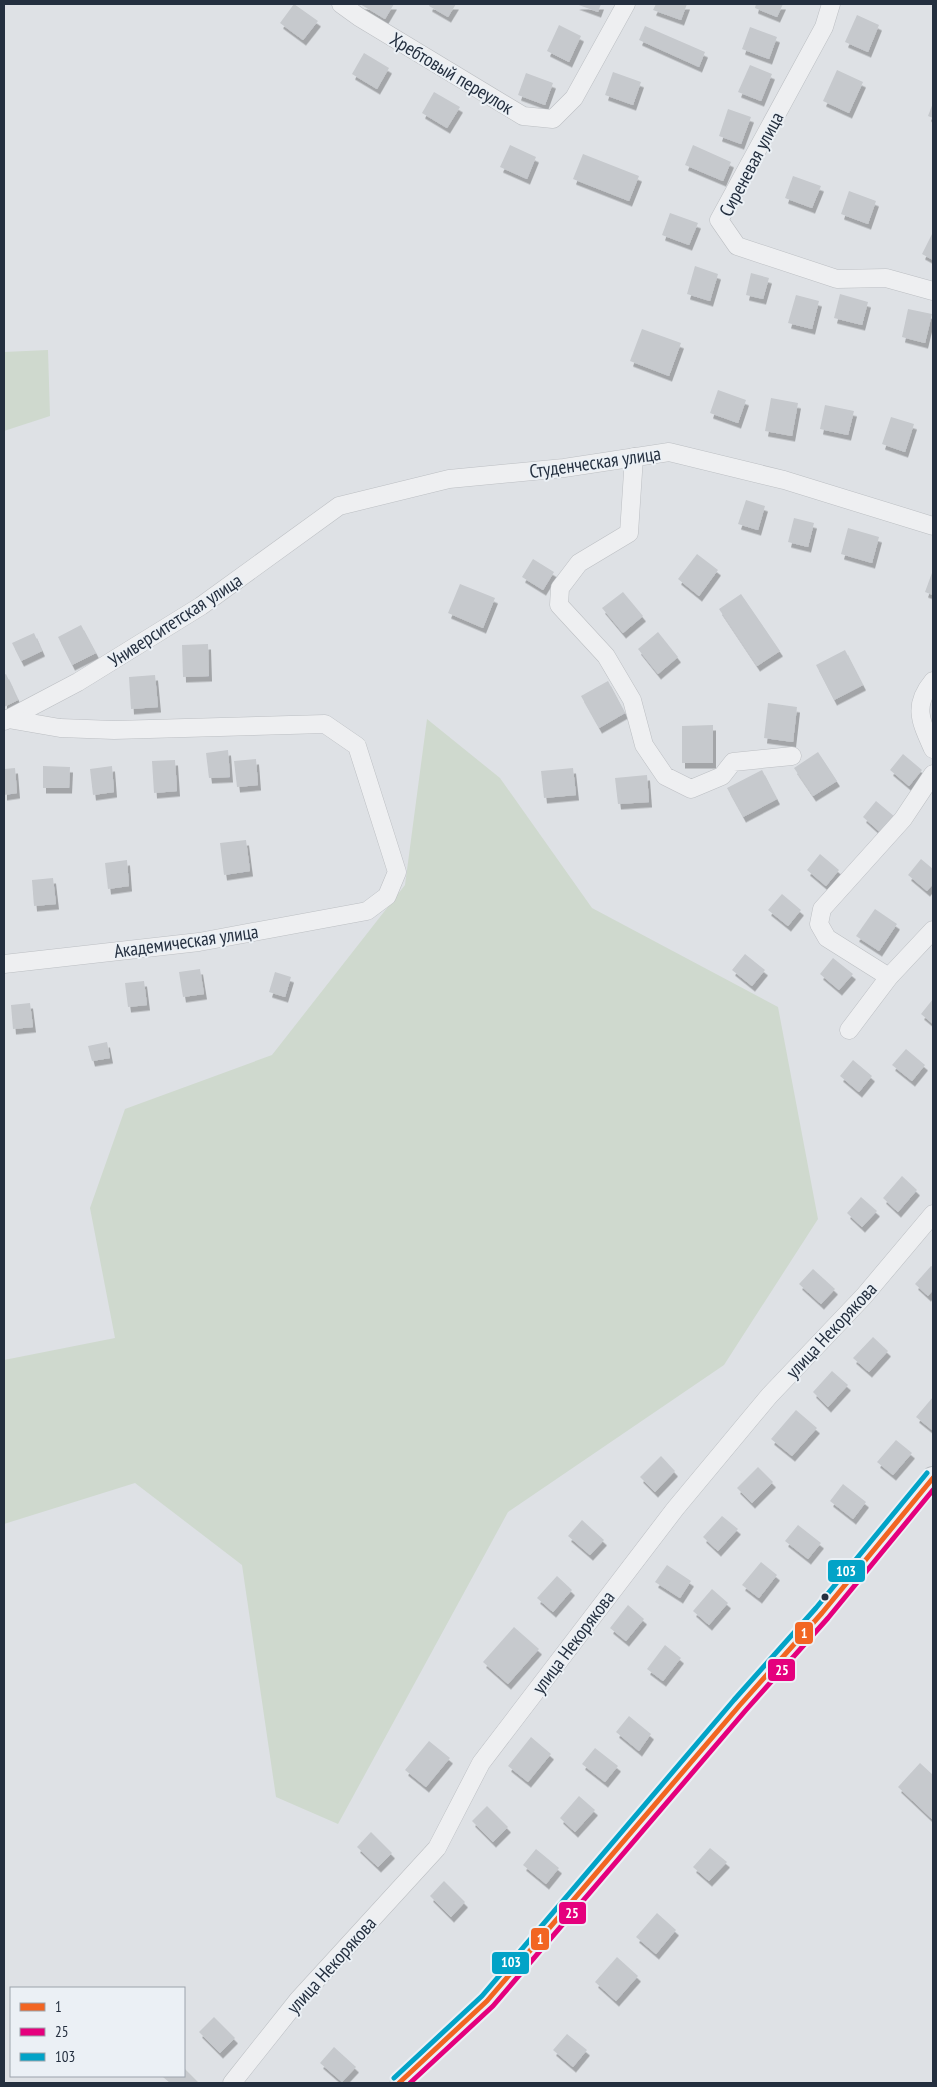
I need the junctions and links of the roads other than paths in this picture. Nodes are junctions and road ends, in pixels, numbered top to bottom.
1 (341, 4) edge
2 (626, 4) edge
3 (831, 4) edge
4 (933, 291) edge
5 (634, 457) junction
6 (339, 506) joint
7 (933, 526) edge
8 (933, 681) edge
9 (6, 720) edge
10 (933, 749) edge
11 (792, 756) dead end
12 (933, 774) edge
13 (933, 930) edge
14 (4, 964) edge
15 (889, 977) junction
16 (849, 1030) dead end
17 (933, 1214) edge
18 (933, 1478) edge
19 (822, 1613) joint
20 (232, 2083) edge
21 (400, 2083) edge

1 - 2 street, Хребтовый переулок
3 - 4 street, Сиреневая улица
5 - 6 street, Студенческая улица
5 - 7 street, Студенческая улица
5 - 11 street
6 - 9 street, Университетская улица
8 - 10 street
9 - 14 street, Академическая улица
12 - 15 street
13 - 15 street
15 - 16 street
17 - 20 street, улица Некорякова
18 - 19 street
19 - 21 street

